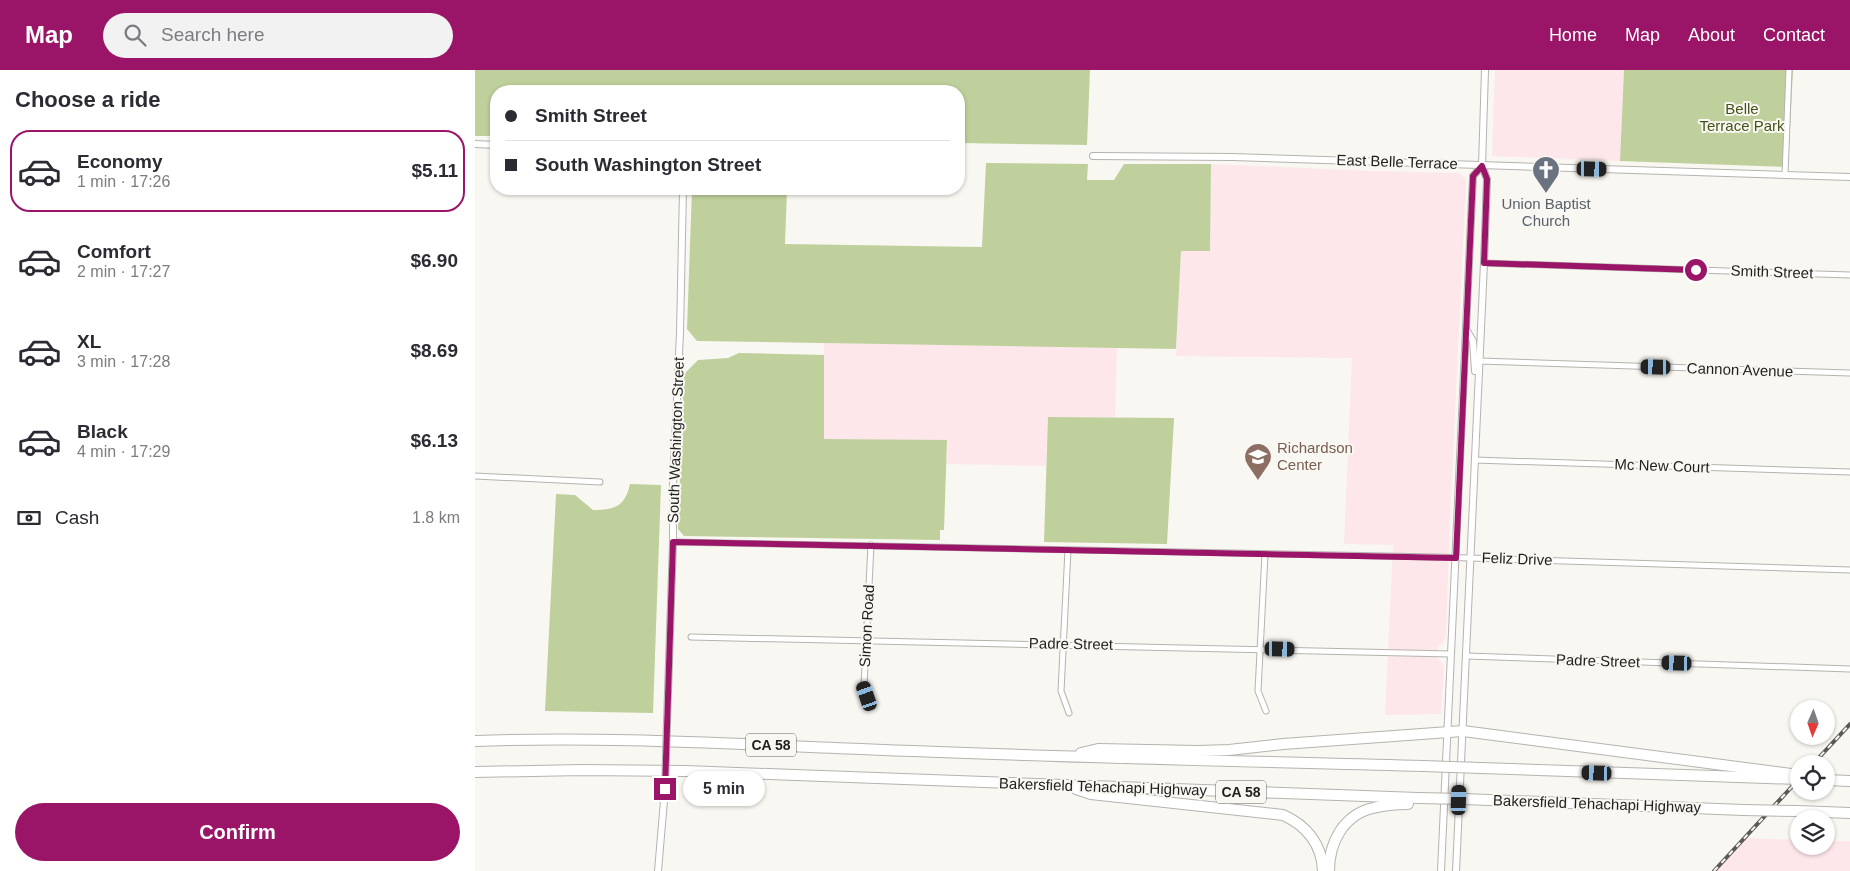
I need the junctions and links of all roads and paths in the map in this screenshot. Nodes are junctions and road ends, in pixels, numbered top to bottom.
1 (1485, 70) edge
2 (1789, 70) edge
3 (475, 144) edge
4 (490, 145) edge
5 (1093, 156) dead end
6 (1482, 166) junction
7 (1785, 175) junction
8 (1850, 177) edge
9 (683, 195) edge
10 (1484, 263) junction
11 (1850, 274) edge
12 (1466, 330) junction
13 (1479, 361) junction
14 (1850, 373) edge
15 (1478, 398) junction
16 (1475, 460) junction
17 (1850, 472) edge
18 (475, 476) edge
19 (600, 482) dead end
20 (673, 542) junction
21 (871, 545) junction
22 (1068, 550) junction
23 (1265, 554) junction
24 (1456, 558) junction
25 (1470, 558) junction
26 (1850, 570) edge
27 (691, 637) dead end
28 (866, 640) junction
29 (1063, 644) junction
30 (1260, 648) junction
31 (1451, 654) junction
32 (1466, 656) junction
33 (1850, 668) edge
34 (871, 706) dead end
35 (1266, 711) dead end
36 (1069, 713) dead end
37 (1448, 731) junction
38 (1463, 731) junction
39 (475, 741) edge
40 (1067, 756) junction
41 (475, 772) edge
42 (1790, 773) edge
43 (1790, 779) edge
44 (1835, 780) edge
45 (1850, 781) edge
46 (1063, 785) junction
47 (1419, 801) junction
48 (1850, 813) edge
49 (658, 871) edge
50 (1323, 871) edge
51 (1329, 871) edge
52 (1441, 871) edge
53 (1456, 871) edge

1 - 6 street
2 - 7 street
3 - 4 street
5 - 6 street, East Belle Terrace
6 - 7 street, East Belle Terrace
6 - 10 street
6 - 12 street
7 - 8 street, East Belle Terrace
9 - 20 street, South Washington Street
10 - 11 street, Smith Street
10 - 13 street
12 - 15 street
12 - 24 street
13 - 14 street, Cannon Avenue
13 - 15 street
15 - 16 street
16 - 17 street, Mc New Court
16 - 25 street
18 - 19 street
20 - 21 street, Feliz Drive
20 - 49 street, South Washington Street, bridge
21 - 22 street, Feliz Drive
21 - 28 street, Simon Road
22 - 23 street, Feliz Drive
22 - 29 street
23 - 24 street, Feliz Drive
23 - 30 street
24 - 25 street, Feliz Drive
24 - 31 street
25 - 26 street, Feliz Drive
25 - 32 street
27 - 28 street, Padre Street
28 - 29 street, Padre Street
28 - 34 street, Simon Road
29 - 30 street, Padre Street
29 - 36 street
30 - 31 street, Padre Street
30 - 35 street
31 - 37 street
32 - 33 street, Padre Street
32 - 38 street
37 - 38 highway
37 - 40 highway
37 - 52 street
38 - 42 highway
38 - 53 street
39 - 40 highway, Bakersfield Tehachapi Highway / CA 58
40 - 43 highway, Bakersfield Tehachapi Highway / CA 58, bridge
41 - 46 highway, Bakersfield Tehachapi Highway / CA 58
44 - 45 highway
46 - 47 highway, Bakersfield Tehachapi Highway / CA 58
46 - 50 highway
47 - 48 highway, Bakersfield Tehachapi Highway, bridge
47 - 51 highway

